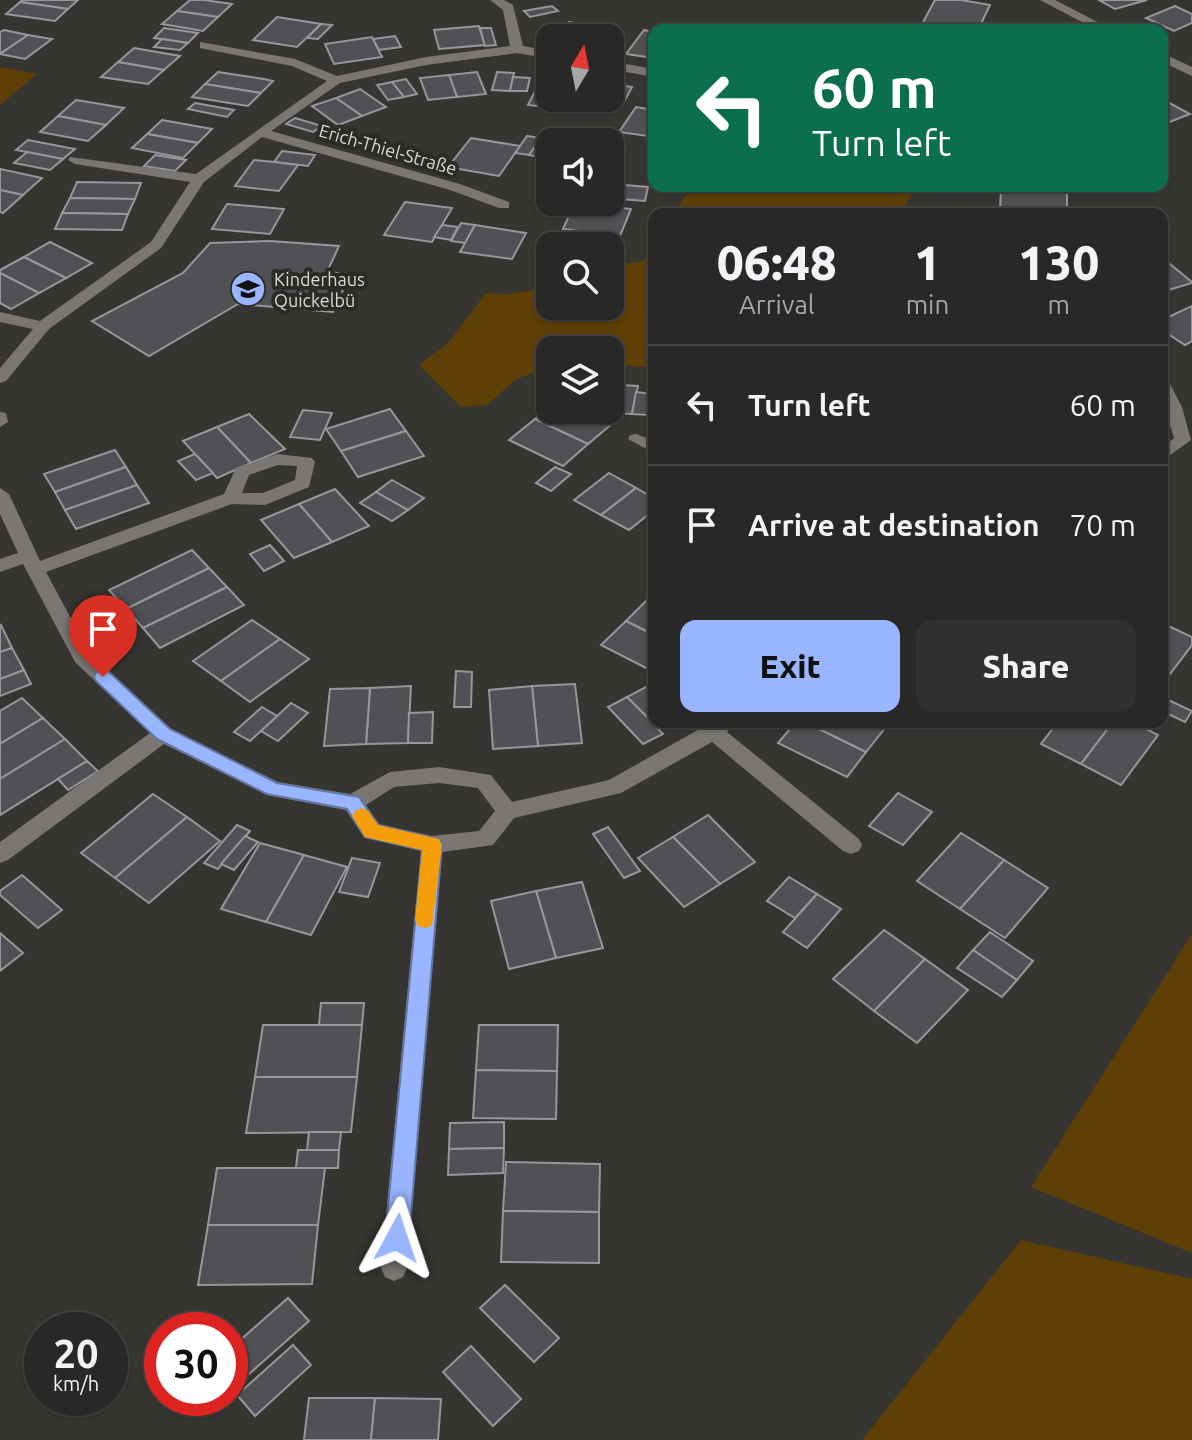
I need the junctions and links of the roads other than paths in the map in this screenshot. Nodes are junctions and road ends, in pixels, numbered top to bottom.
1 (496, 0) edge
2 (1046, 0) edge
3 (1095, 24) edge
4 (204, 45) dead end
5 (517, 49) junction
6 (536, 52) edge
7 (1168, 59) edge
8 (1188, 65) edge
9 (624, 68) edge
10 (648, 72) edge
11 (336, 80) junction
12 (260, 132) junction
13 (75, 160) dead end
14 (199, 179) junction
15 (504, 205) dead end
16 (0, 317) edge
17 (43, 326) junction
18 (0, 378) edge
19 (1168, 395) edge
20 (636, 439) dead end
21 (1188, 440) edge
22 (648, 445) edge
23 (1168, 452) edge
24 (0, 494) edge
25 (231, 498) dead end
26 (31, 562) junction
27 (0, 566) edge
28 (717, 728) edge
29 (720, 728) edge
30 (163, 734) junction
31 (353, 803) junction
32 (507, 811) junction
33 (432, 845) junction
34 (851, 845) dead end
35 (0, 854) edge
36 (394, 1268) dead end

1 - 5 street
2 - 3 street
4 - 11 street
5 - 6 street
5 - 11 street
7 - 8 street
9 - 10 street
11 - 12 street
12 - 14 street
12 - 15 street, Erich-Thiel-Straße
13 - 14 street
14 - 17 street
16 - 17 street
17 - 18 street
19 - 21 street
20 - 22 street
21 - 23 street
24 - 26 street
25 - 26 street
26 - 27 street
26 - 30 street
28 - 32 street
29 - 34 street
30 - 31 street
30 - 35 street
31 - 32 street
31 - 33 street
32 - 33 street
33 - 36 street

